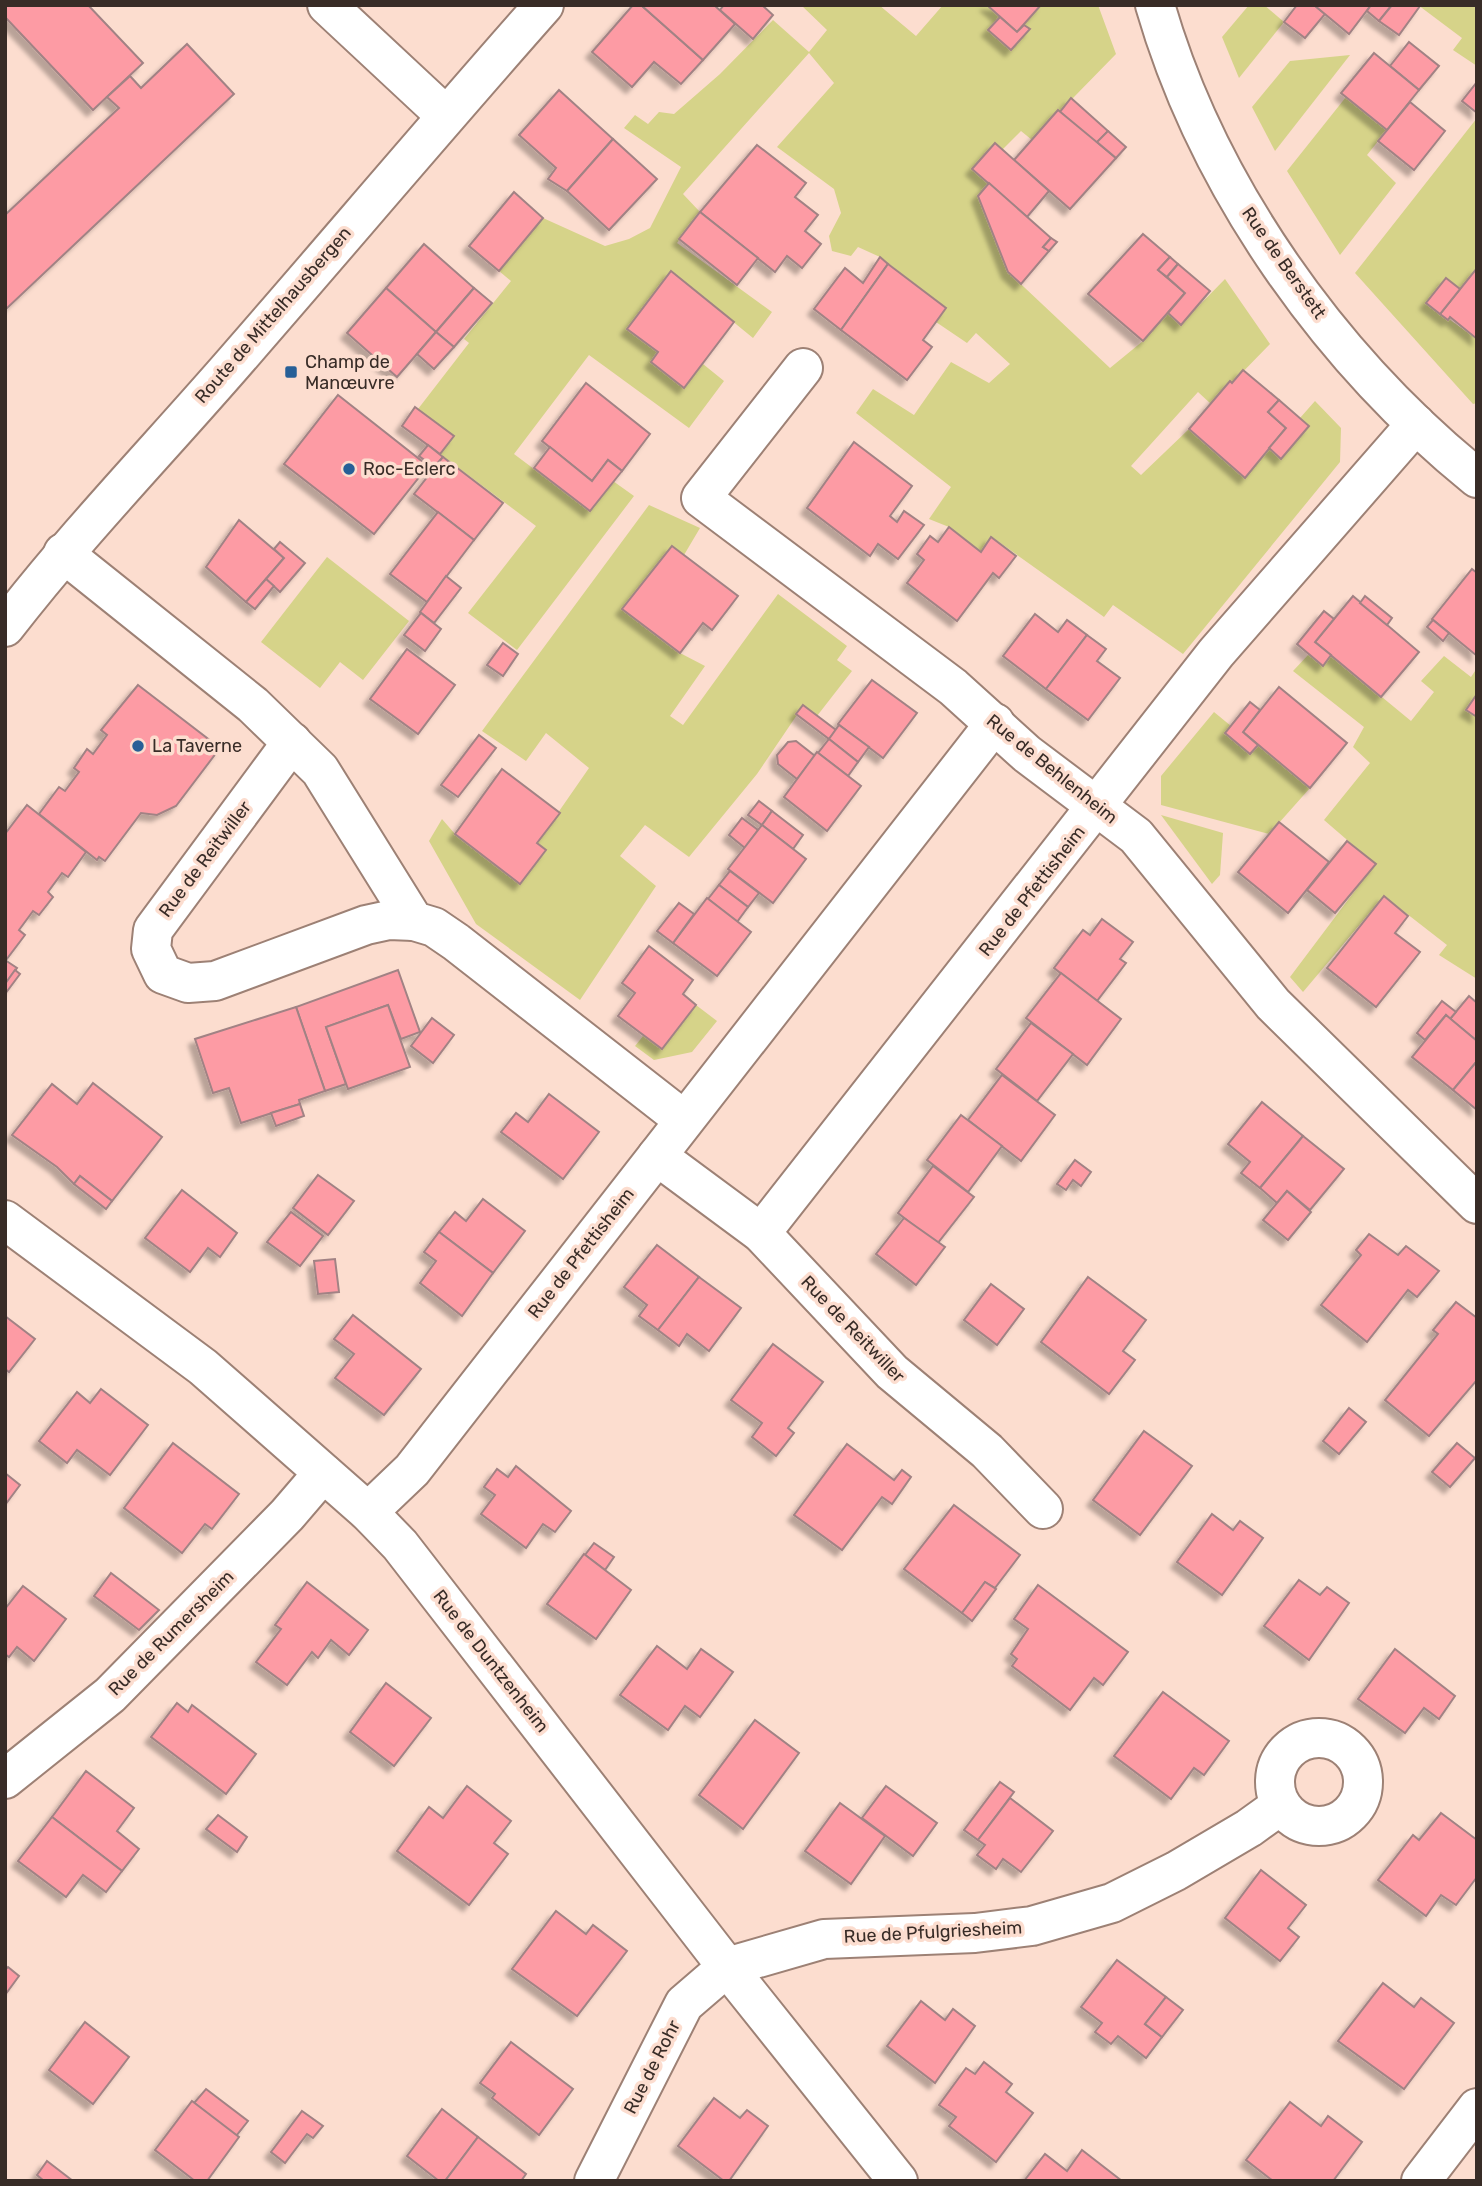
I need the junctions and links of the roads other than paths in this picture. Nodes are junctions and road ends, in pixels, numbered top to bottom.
1 (327, 5) edge
2 (544, 5) edge
3 (1155, 5) edge
4 (445, 115) junction
5 (803, 368) dead end
6 (1416, 424) junction
7 (1477, 478) edge
8 (63, 553) junction
9 (5, 627) edge
10 (995, 723) junction
11 (292, 742) junction
12 (1098, 807) junction
13 (414, 921) junction
14 (684, 1120) junction
15 (657, 1156) junction
16 (1477, 1204) edge
17 (5, 1220) edge
18 (761, 1233) junction
19 (323, 1473) junction
20 (1043, 1510) dead end
21 (368, 1513) junction
22 (5, 1779) edge
23 (1281, 1805) dead end
24 (727, 1967) junction
25 (1477, 2108) edge
26 (594, 2181) edge
27 (898, 2181) edge
28 (1421, 2181) edge

1 - 4 street
2 - 4 street, Route de Mittelhausbergen
3 - 6 street, Rue de Berstett
4 - 8 street, Route de Mittelhausbergen
5 - 10 street, Rue de Behlenheim
6 - 7 street, Rue de Berstett
6 - 12 street, Rue de Pfettisheim
8 - 9 street, Route de Mittelhausbergen
8 - 11 street
10 - 12 street, Rue de Behlenheim
10 - 14 street, Rue de Pfettisheim
11 - 13 street
11 - 13 street, Rue de Reitwiller
12 - 16 street, Rue de Behlenheim
12 - 18 street, Rue de Pfettisheim
13 - 14 street, Rue de Reitwiller
14 - 15 street, Rue de Pfettisheim
15 - 18 street, Rue de Reitwiller
15 - 21 street, Rue de Pfettisheim
17 - 19 street, Rue de Duntzenheim
18 - 20 street, Rue de Reitwiller
19 - 21 street, Rue de Duntzenheim
19 - 22 street, Rue de Rumersheim
21 - 24 street, Rue de Duntzenheim
23 - 24 street, Rue de Pfulgriesheim
24 - 26 street, Rue de Rohr
24 - 27 street, Rue de Duntzenheim
25 - 28 street

